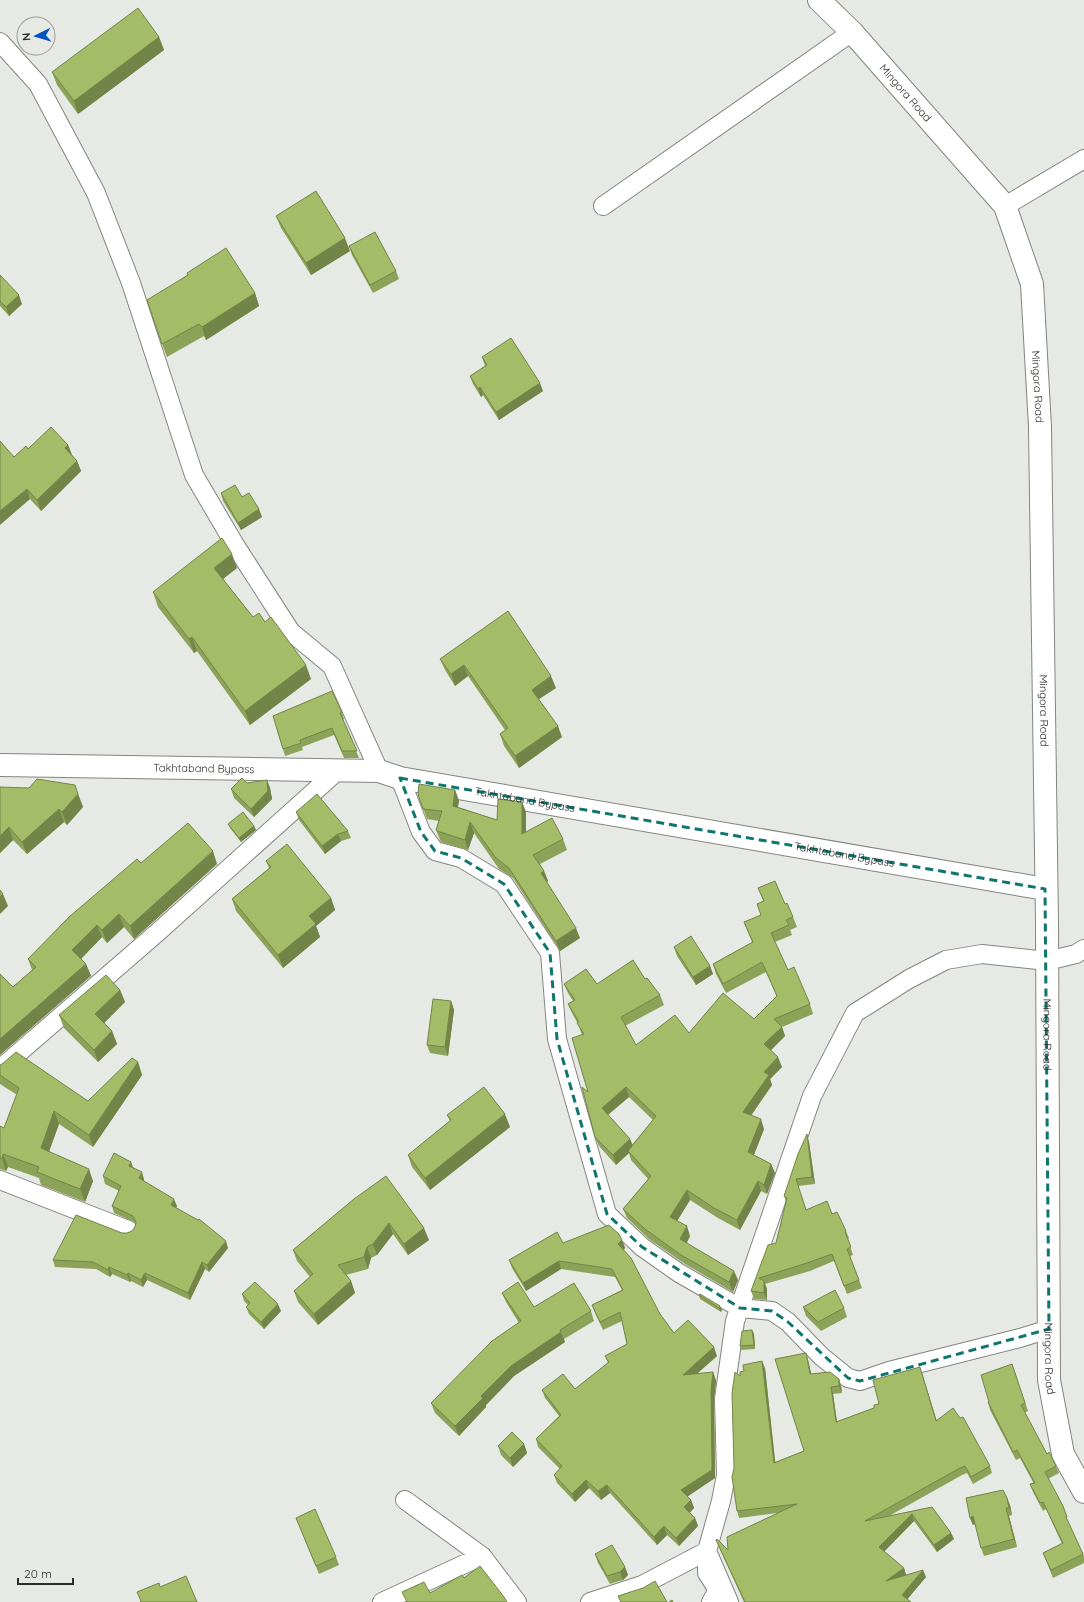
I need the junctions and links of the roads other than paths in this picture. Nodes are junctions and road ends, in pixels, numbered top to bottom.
1 (819, 0) edge
2 (852, 32) junction
3 (0, 42) edge
4 (1084, 159) edge
5 (603, 206) dead end
6 (1005, 206) junction
7 (0, 766) edge
8 (379, 771) junction
9 (336, 772) junction
10 (400, 778) junction
11 (1045, 889) junction
12 (1084, 949) edge
13 (1047, 961) junction
14 (0, 1069) edge
15 (0, 1180) edge
16 (128, 1230) dead end
17 (740, 1308) junction
18 (1049, 1329) junction
19 (1084, 1492) edge
20 (405, 1500) dead end
21 (707, 1551) junction
22 (482, 1556) junction
23 (382, 1602) edge
24 (517, 1602) edge
25 (590, 1602) edge
26 (711, 1602) edge
27 (729, 1602) edge

1 - 2 main road, Mingora Road
2 - 5 street
2 - 6 main road, Mingora Road
3 - 8 street
4 - 6 street
6 - 11 main road, Mingora Road
7 - 9 main road, Takhtaband Bypass
8 - 9 main road, Takhtaband Bypass
8 - 10 main road, Takhtaband Bypass
9 - 14 street
10 - 11 main road, Takhtaband Bypass
10 - 17 street
11 - 13 main road, Mingora Road
12 - 13 street
13 - 17 street
13 - 18 main road, Mingora Road
15 - 16 street
17 - 18 street
17 - 21 street
18 - 19 main road, Mingora Road
20 - 22 street
21 - 25 street
21 - 26 street
21 - 27 street
22 - 23 street
22 - 24 street

